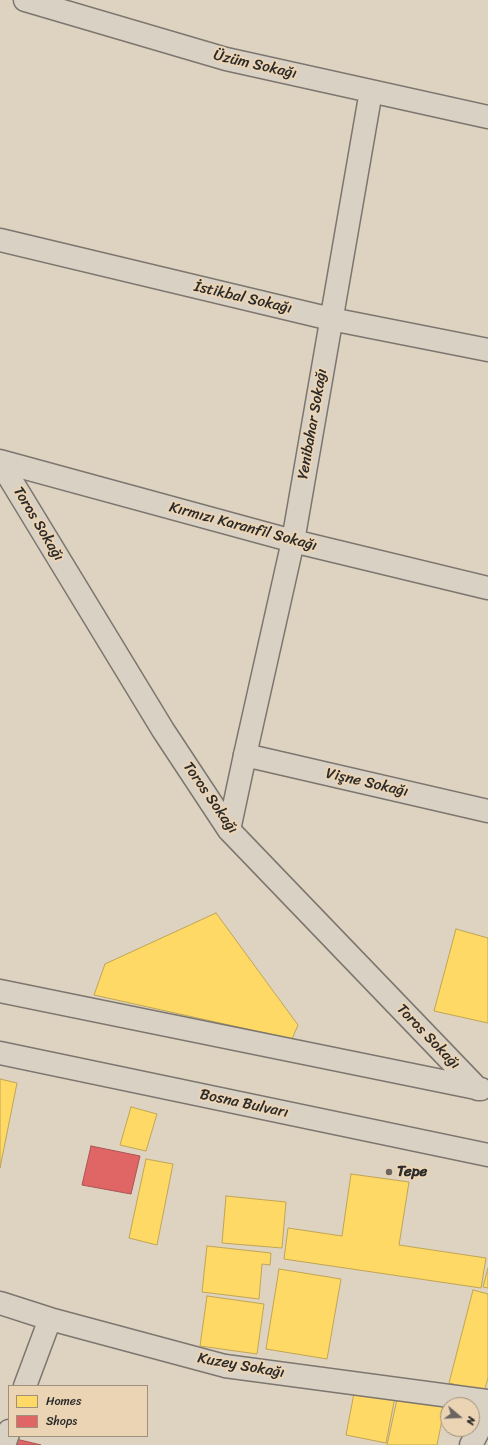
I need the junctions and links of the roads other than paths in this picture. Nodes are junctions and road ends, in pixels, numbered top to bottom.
1 (25, 0) edge
2 (371, 91) junction
3 (488, 117) edge
4 (0, 240) edge
5 (331, 319) junction
6 (488, 350) edge
7 (0, 461) edge
8 (292, 541) junction
9 (488, 588) edge
10 (245, 755) junction
11 (488, 810) edge
12 (229, 830) junction
13 (0, 991) edge
14 (0, 1053) edge
15 (483, 1090) edge
16 (488, 1155) edge
17 (0, 1303) edge
18 (50, 1319) junction
19 (25, 1385) edge
20 (488, 1401) edge
21 (488, 1412) edge
22 (8, 1434) edge
23 (4, 1445) edge
24 (471, 1445) edge

1 - 2 street, Üzüm Sokağı
2 - 3 street, Üzüm Sokağı
2 - 5 street, Yenibahar Sokağı
4 - 5 street, İstikbal Sokağı
5 - 6 street, İstikbal Sokağı
5 - 8 street, Yenibahar Sokağı
7 - 8 street, Kırmızı Karanfil Sokağı
7 - 12 street, Toros Sokağı
8 - 9 street, Kırmızı Karanfil Sokağı
8 - 10 street, Yenibahar Sokağı
10 - 11 street, Vişne Sokağı
10 - 12 street, Yenibahar Sokağı
12 - 15 street, Toros Sokağı
13 - 15 street
14 - 16 street, Bosna Bulvarı
17 - 18 street, Kuzey Sokağı
18 - 19 street
18 - 20 street, Kuzey Sokağı
21 - 24 street
22 - 23 street

